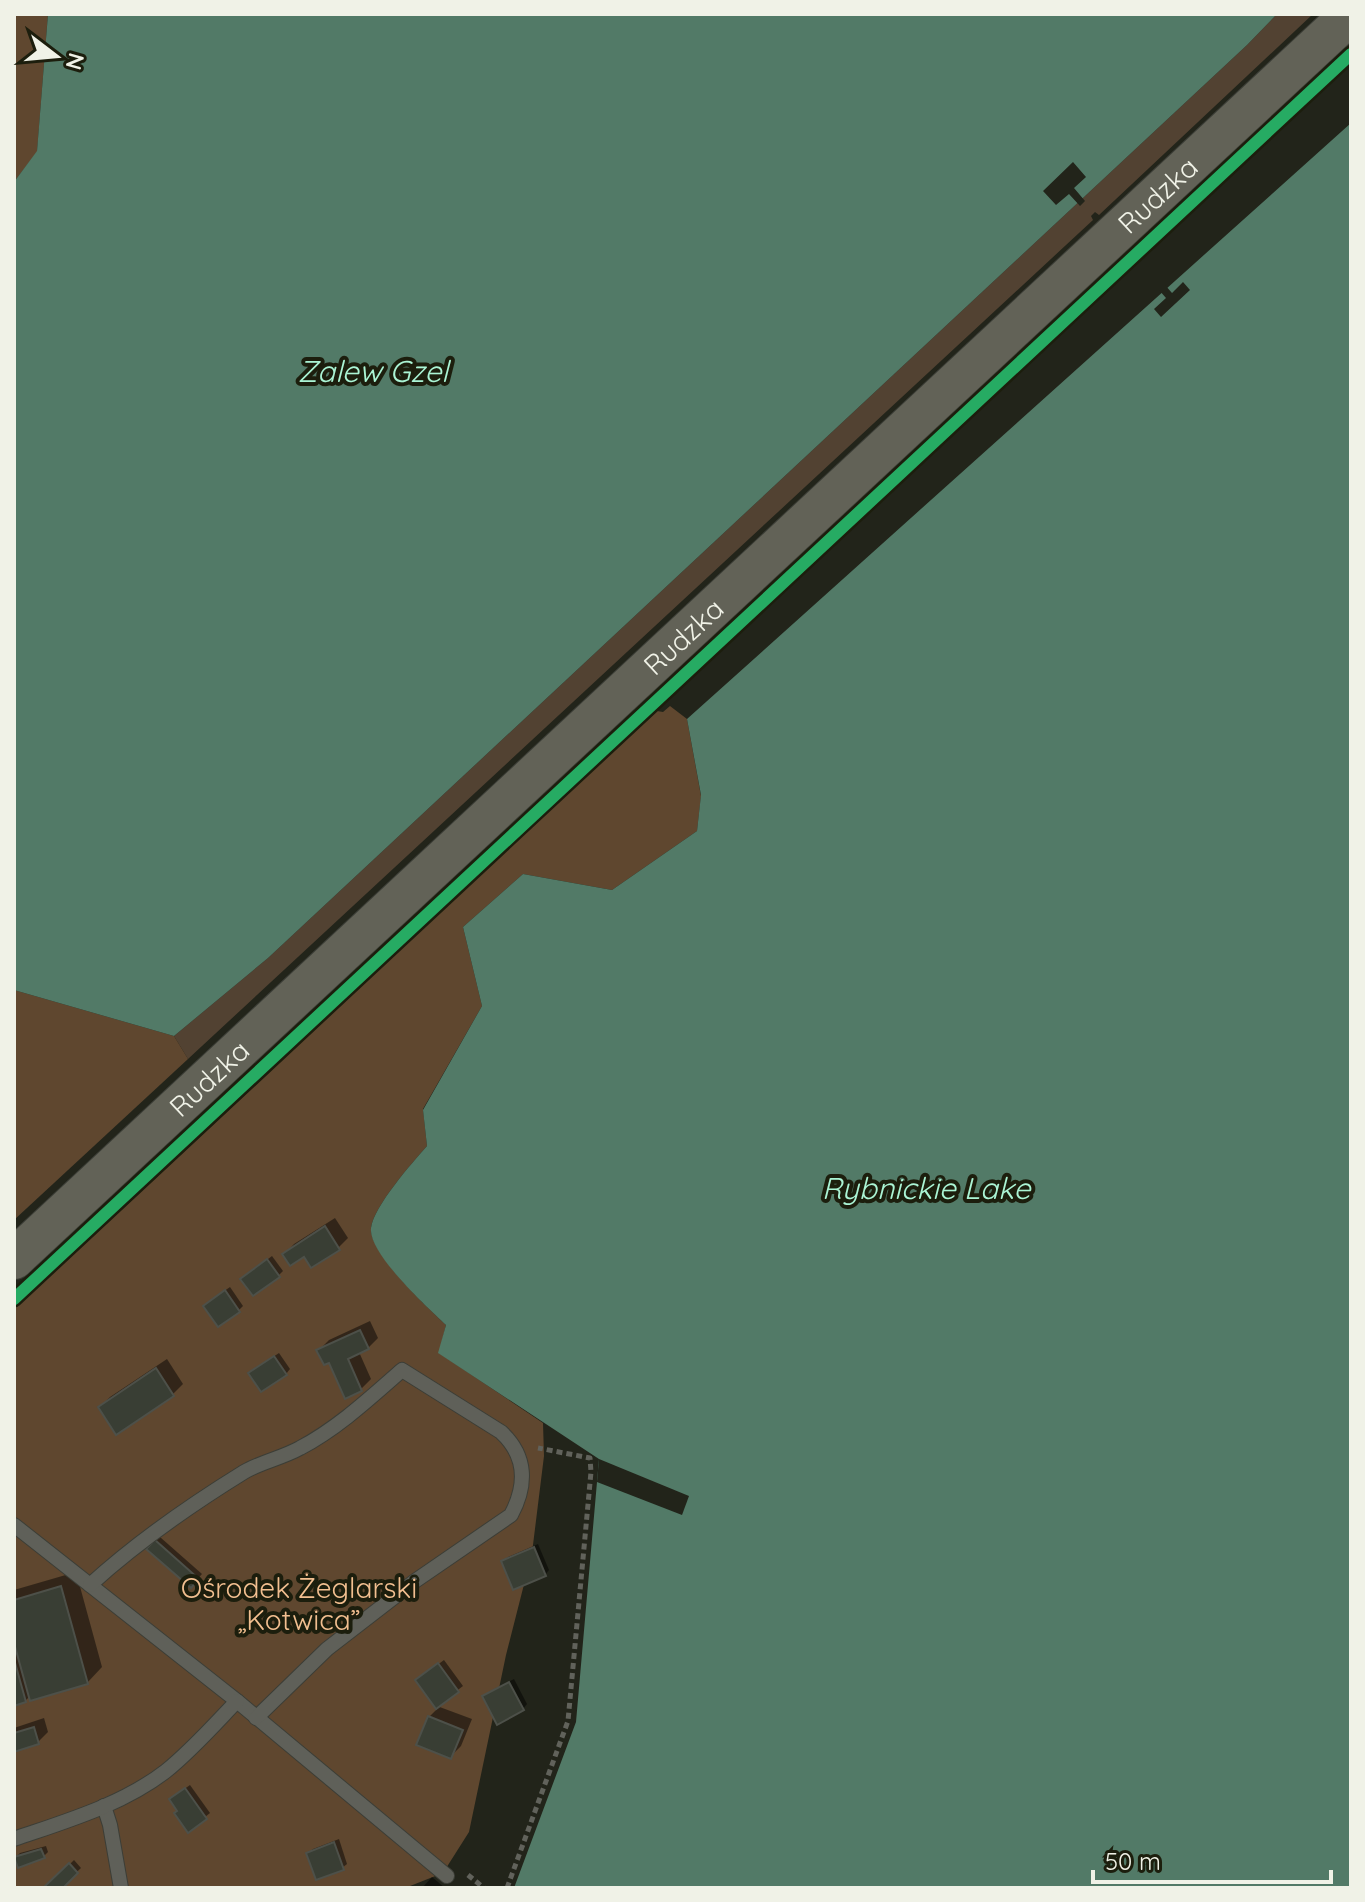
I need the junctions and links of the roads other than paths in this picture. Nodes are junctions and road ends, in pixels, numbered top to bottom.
1 (1351, 14) edge
2 (14, 1259) edge
3 (14, 1525) edge
4 (90, 1585) junction
5 (237, 1701) junction
6 (256, 1718) junction
7 (104, 1806) junction
8 (14, 1839) edge
9 (447, 1876) dead end
10 (121, 1888) edge

1 - 2 main road, Rudzka
3 - 4 lane
4 - 5 lane
4 - 6 lane
5 - 6 lane
5 - 7 lane
6 - 9 lane
7 - 8 lane
7 - 10 lane

